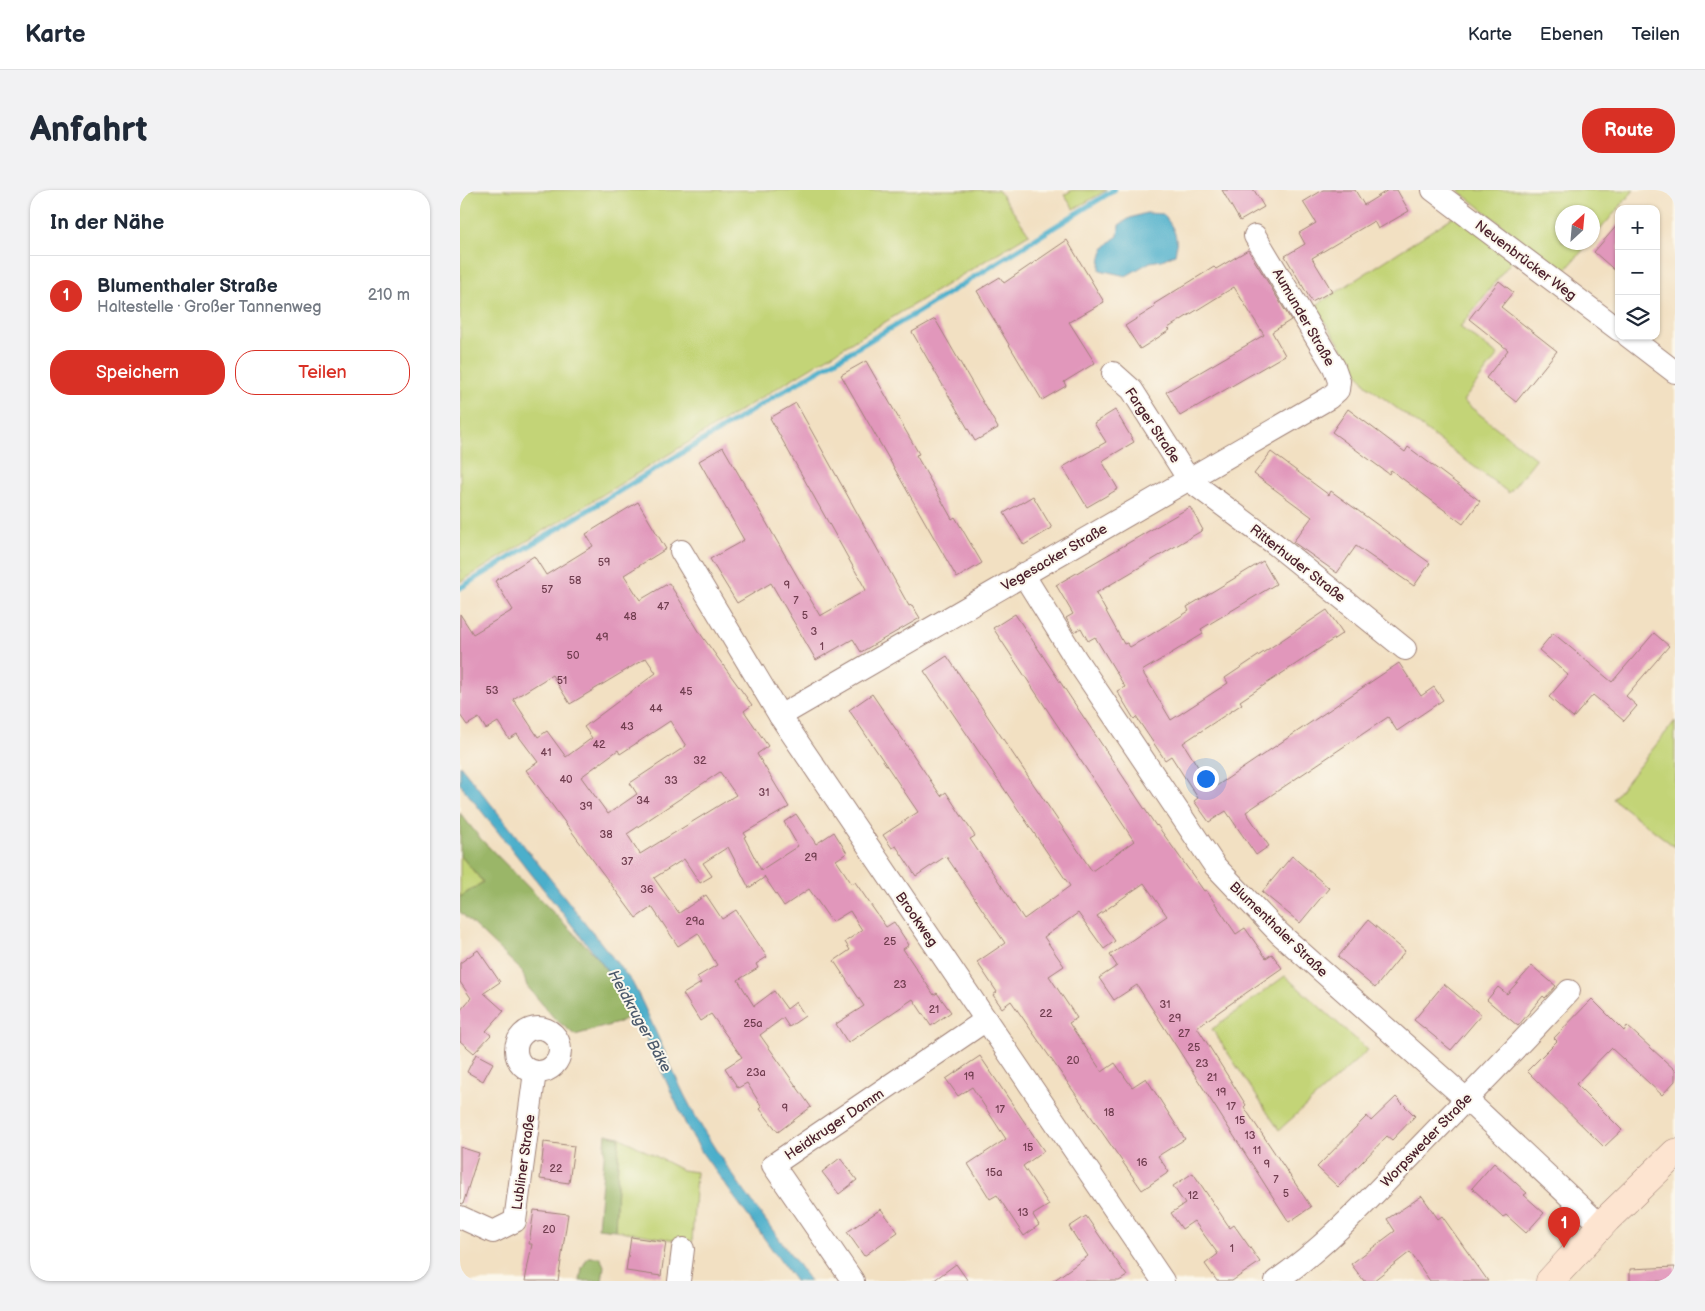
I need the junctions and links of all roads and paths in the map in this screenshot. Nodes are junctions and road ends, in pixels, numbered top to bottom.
1 (1433, 190) edge
2 (1255, 236) dead end
3 (1615, 327) edge
4 (1633, 340) edge
5 (1675, 372) edge
6 (1113, 373) dead end
7 (1329, 398) joint
8 (1189, 480) junction
9 (681, 551) dead end
10 (1023, 574) junction
11 (1405, 649) dead end
12 (780, 716) junction
13 (1569, 991) dead end
14 (986, 1020) junction
15 (535, 1072) dead end
16 (1466, 1099) junction
17 (1675, 1153) edge
18 (460, 1217) edge
19 (1601, 1226) junction
20 (683, 1249) dead end
21 (679, 1281) edge
22 (854, 1281) edge
23 (1163, 1281) edge
24 (1276, 1281) edge
25 (1550, 1281) edge

1 - 3 street, Neuenbrücker Weg
2 - 7 street, Aumunder Straße
4 - 5 street
6 - 8 street, Farger Straße
7 - 8 street, Vegesacker Straße
8 - 10 street, Vegesacker Straße
8 - 11 street, Ritterhuder Straße
9 - 12 street, Brookweg
10 - 12 street, Vegesacker Straße
10 - 16 street, Blumenthaler Straße
12 - 14 street, Brookweg
13 - 16 street, Worpsweder Straße
14 - 22 street, Heidkruger Damm
14 - 23 street, Brookweg
15 - 18 street, Lubliner Straße
16 - 19 street, Blumenthaler Straße
16 - 24 street, Worpsweder Straße
17 - 19 street
19 - 25 street
20 - 21 street

